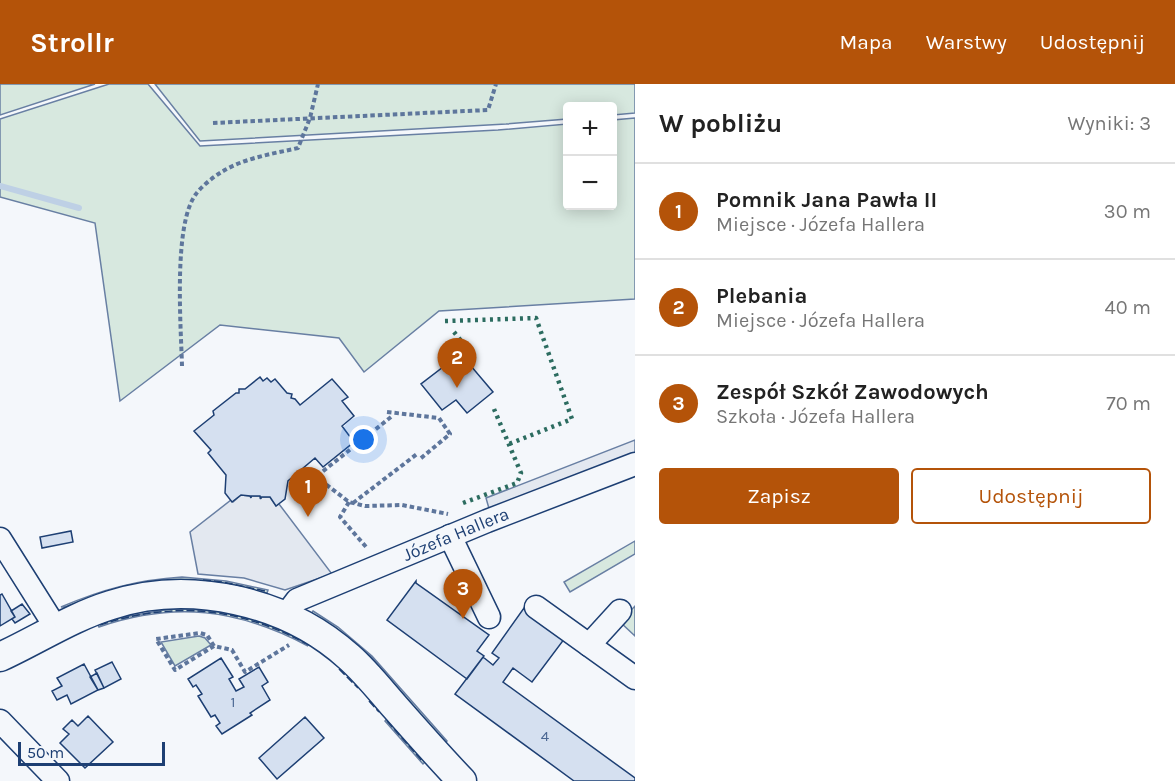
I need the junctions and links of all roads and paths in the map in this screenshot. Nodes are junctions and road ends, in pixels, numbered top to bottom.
1 (318, 84) edge
2 (496, 84) edge
3 (310, 118) junction
4 (213, 123) dead end
5 (182, 366) dead end
6 (387, 412) dead end
7 (391, 417) dead end
8 (635, 464) edge
9 (351, 503) junction
10 (452, 528) junction
11 (0, 539) edge
12 (382, 565) junction
13 (537, 607) dead end
14 (620, 611) dead end
15 (489, 617) dead end
16 (56, 628) junction
17 (290, 629) junction
18 (589, 645) junction
19 (214, 646) junction
20 (0, 657) edge
21 (635, 678) edge
22 (0, 722) edge
23 (58, 781) edge
24 (462, 781) edge

1 - 3 path
2 - 3 path
3 - 4 path
3 - 5 path
6 - 9 path
7 - 9 path
8 - 10 street, Józefa Hallera
9 - 10 path
9 - 12 path
10 - 12 street, Józefa Hallera
10 - 15 street
11 - 16 street
12 - 17 street, Józefa Hallera
13 - 18 street
14 - 18 street
16 - 17 main road
16 - 20 main road
17 - 19 path
17 - 24 main road
18 - 21 street
19 - 19 path
22 - 23 street

